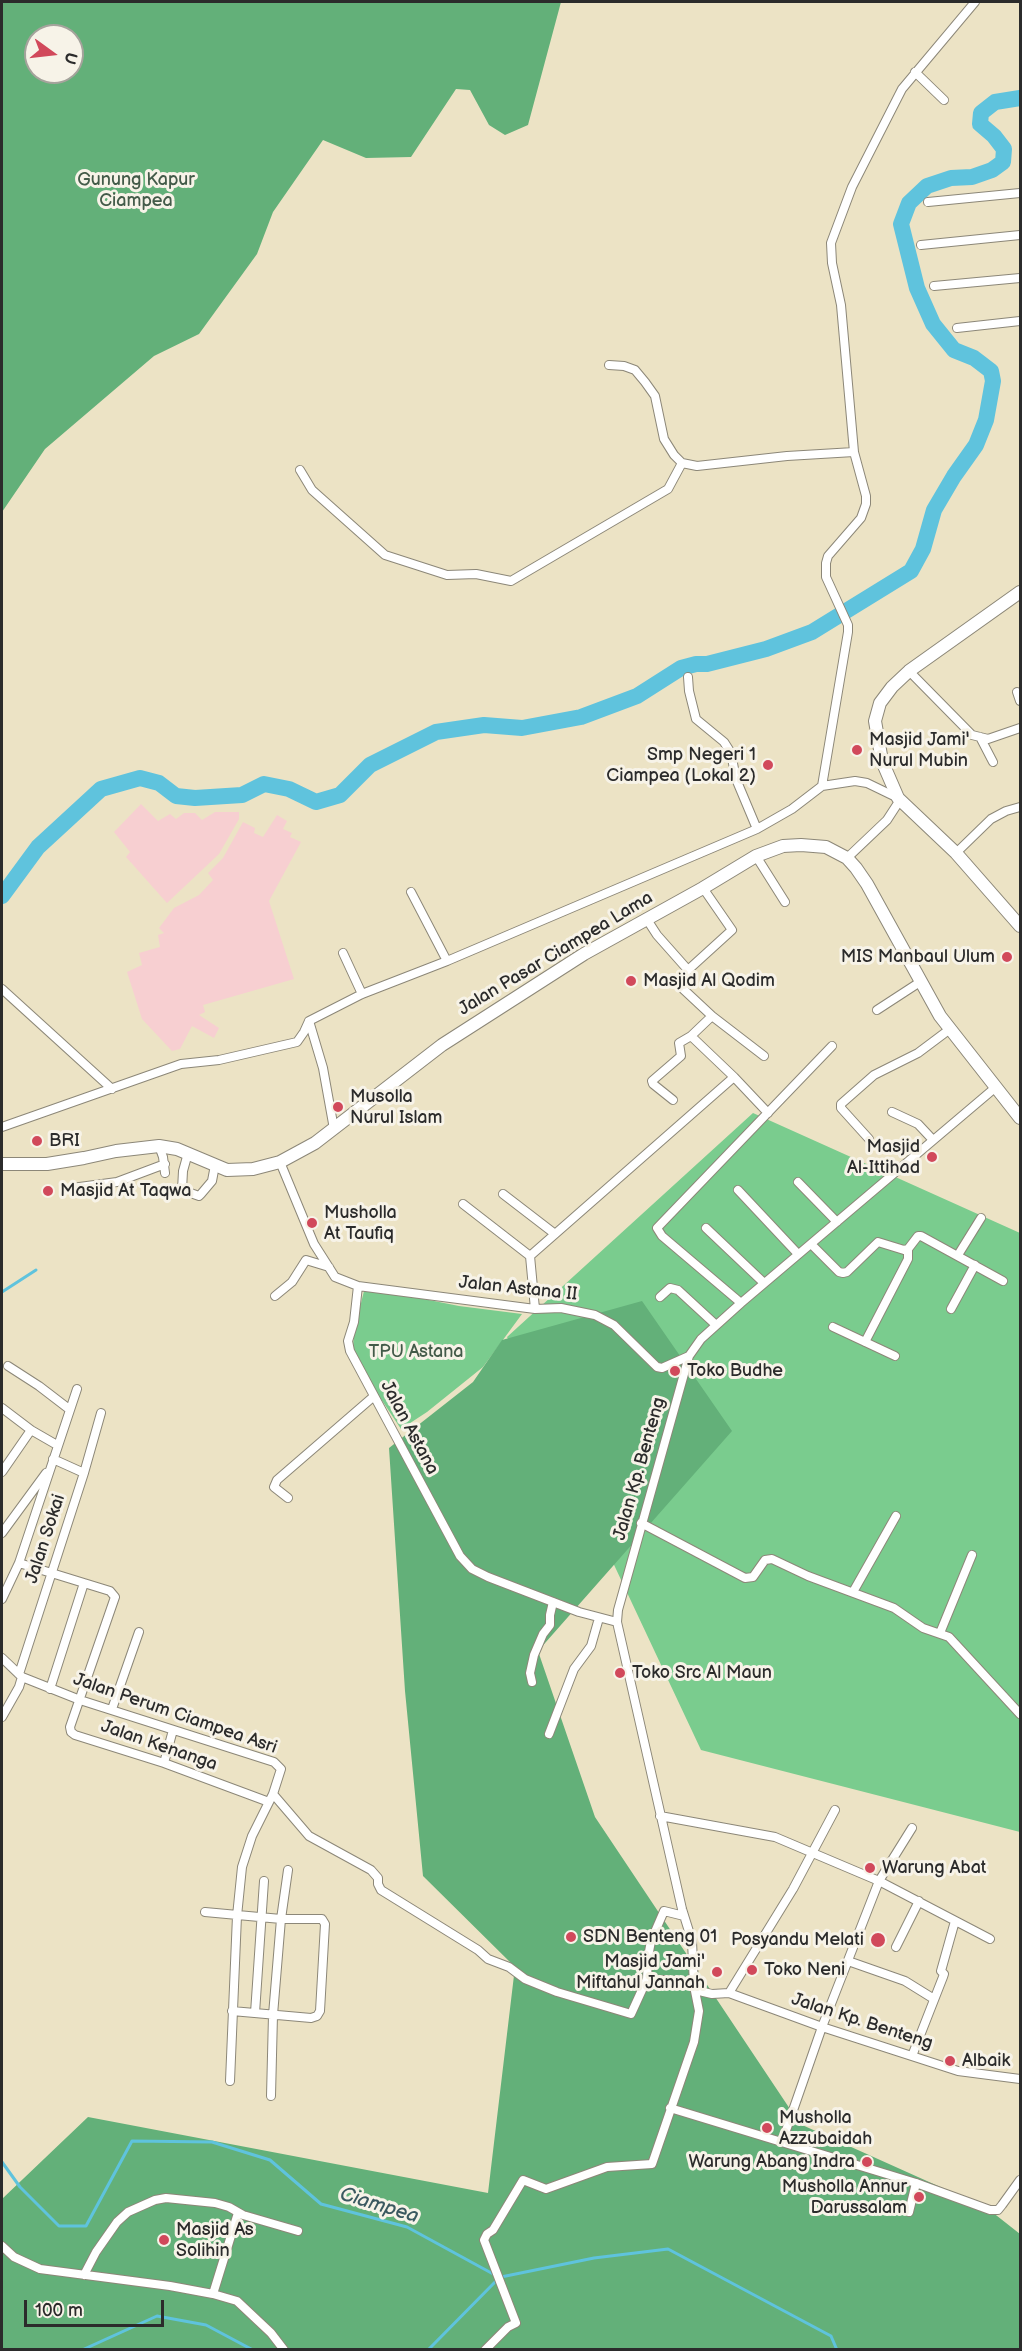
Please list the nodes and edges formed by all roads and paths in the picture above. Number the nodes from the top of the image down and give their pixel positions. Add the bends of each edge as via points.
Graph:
1 (975, 2) edge
2 (915, 72) junction
3 (944, 100) dead end
4 (1020, 193) edge
5 (928, 202) dead end
6 (1020, 235) edge
7 (921, 245) dead end
8 (1020, 278) edge
9 (934, 286) dead end
10 (1020, 321) edge
11 (957, 328) dead end
12 (609, 365) dead end
13 (854, 452) junction
14 (682, 463) junction
15 (300, 470) dead end
16 (1020, 592) edge
17 (909, 671) junction
18 (688, 677) dead end
19 (1020, 728) edge
20 (980, 737) junction
21 (993, 762) dead end
22 (822, 786) junction
23 (899, 799) junction
24 (1020, 807) edge
25 (758, 829) junction
26 (956, 853) junction
27 (756, 856) junction
28 (847, 858) junction
29 (703, 888) junction
30 (411, 892) dead end
31 (785, 902) dead end
32 (646, 918) junction
33 (1020, 926) edge
34 (343, 953) dead end
35 (447, 961) junction
36 (688, 970) junction
37 (921, 982) junction
38 (2, 989) edge
39 (362, 994) junction
40 (877, 1010) dead end
41 (712, 1016) junction
42 (309, 1021) junction
43 (950, 1029) junction
44 (691, 1036) junction
45 (832, 1046) dead end
46 (764, 1056) dead end
47 (734, 1077) junction
48 (996, 1087) junction
49 (112, 1089) junction
50 (673, 1100) dead end
51 (892, 1112) dead end
52 (768, 1113) junction
53 (1020, 1118) edge
54 (2, 1127) edge
55 (334, 1129) junction
56 (869, 1139) dead end
57 (933, 1140) junction
58 (159, 1146) junction
59 (188, 1153) junction
60 (280, 1162) junction
61 (2, 1164) edge
62 (215, 1165) junction
63 (798, 1182) dead end
64 (72, 1188) dead end
65 (738, 1190) dead end
66 (503, 1194) dead end
67 (464, 1204) dead end
68 (981, 1218) dead end
69 (837, 1222) junction
70 (705, 1228) dead end
71 (555, 1234) junction
72 (811, 1244) junction
73 (908, 1249) junction
74 (798, 1254) junction
75 (958, 1255) junction
76 (530, 1256) junction
77 (975, 1265) junction
78 (329, 1267) junction
79 (1003, 1281) dead end
80 (764, 1283) junction
81 (358, 1286) junction
82 (274, 1296) dead end
83 (660, 1297) dead end
84 (741, 1303) junction
85 (535, 1309) junction
86 (951, 1309) dead end
87 (716, 1325) junction
88 (833, 1327) dead end
89 (866, 1342) junction
90 (689, 1356) junction
91 (895, 1356) dead end
92 (8, 1366) dead end
93 (77, 1389) dead end
94 (374, 1397) junction
95 (69, 1409) junction
96 (2, 1411) edge
97 (101, 1413) dead end
98 (31, 1430) junction
99 (57, 1445) junction
100 (51, 1464) junction
101 (2, 1472) edge
102 (84, 1473) junction
103 (288, 1498) dead end
104 (896, 1516) dead end
105 (641, 1523) junction
106 (2, 1533) edge
107 (972, 1554) dead end
108 (19, 1563) junction
109 (52, 1574) junction
110 (84, 1583) junction
111 (853, 1592) junction
112 (2, 1599) edge
113 (553, 1602) junction
114 (599, 1618) junction
115 (617, 1622) junction
116 (139, 1632) dead end
117 (940, 1632) junction
118 (2, 1659) edge
119 (20, 1676) junction
120 (532, 1682) dead end
121 (50, 1689) junction
122 (80, 1700) junction
123 (112, 1709) junction
124 (1020, 1714) edge
125 (2, 1717) edge
126 (174, 1730) junction
127 (549, 1734) dead end
128 (164, 1763) junction
129 (271, 1798) junction
130 (835, 1810) dead end
131 (660, 1816) junction
132 (912, 1828) dead end
133 (812, 1853) junction
134 (288, 1870) dead end
135 (264, 1881) dead end
136 (879, 1881) junction
137 (919, 1901) junction
138 (205, 1912) dead end
139 (237, 1916) junction
140 (684, 1916) junction
141 (260, 1917) junction
142 (281, 1919) junction
143 (955, 1921) junction
144 (990, 1939) dead end
145 (896, 1947) dead end
146 (848, 1961) junction
147 (647, 1978) junction
148 (694, 1986) junction
149 (729, 1993) junction
150 (934, 1999) junction
151 (232, 2011) junction
152 (255, 2013) junction
153 (273, 2015) junction
154 (822, 2027) junction
155 (912, 2056) junction
156 (1020, 2079) edge
157 (230, 2081) dead end
158 (271, 2096) dead end
159 (670, 2108) junction
160 (782, 2142) junction
161 (1020, 2180) edge
162 (916, 2183) junction
163 (909, 2212) dead end
164 (238, 2213) junction
165 (298, 2231) dead end
166 (2, 2246) edge
167 (84, 2275) junction
168 (213, 2294) junction
169 (284, 2349) edge
170 (485, 2349) edge

1 - 2 street
2 - 3 street
2 - 13 street via 902,89 852,187 831,243 841,305
4 - 5 street
6 - 7 street
8 - 9 street
10 - 11 street
12 - 14 street via 635,370 645,382 655,396 664,439
13 - 14 street via 697,466
13 - 22 street via 866,504 861,518 826,563 826,577 848,625 848,640
14 - 15 street via 668,489 511,581 476,574 447,575 385,555 312,490
16 - 17 main road
17 - 20 street via 972,735
17 - 23 main road via 880,702 875,722 882,761
18 - 25 street via 696,719 728,747 736,779
19 - 20 street via 988,740
20 - 21 street
22 - 23 street via 867,783
22 - 25 street
23 - 26 main road
23 - 28 street via 887,820
24 - 26 street via 991,819
25 - 35 street
26 - 33 main road
27 - 28 main road, Jalan Pasar Ciampea Lama via 783,846 814,845
27 - 29 main road, Jalan Pasar Ciampea Lama
27 - 31 street
28 - 37 main road, Jalan Pasar Ciampea Lama via 867,884
29 - 32 main road, Jalan Pasar Ciampea Lama
29 - 36 street via 736,927
30 - 35 street
32 - 36 street
32 - 55 main road, Jalan Pasar Ciampea Lama via 442,1045
34 - 39 street
35 - 39 street
36 - 41 street via 682,988
37 - 40 street
37 - 43 main road, Jalan Pasar Ciampea Lama
38 - 49 street
39 - 42 street
41 - 44 street
41 - 46 street
42 - 49 street via 297,1042 219,1060 181,1064
42 - 55 street via 323,1068
43 - 48 main road, Jalan Pasar Ciampea Lama
43 - 56 street via 918,1053 874,1075 841,1104
44 - 47 street
44 - 50 street via 679,1043 681,1056 652,1081
45 - 52 street
47 - 52 street
47 - 71 street
48 - 53 main road, Jalan Pasar Ciampea Lama
48 - 57 street, Jalan Kp. Benteng
49 - 54 street
51 - 57 street via 918,1124
52 - 84 street via 657,1228
55 - 60 main road, Jalan Pasar Ciampea Lama
57 - 69 street, Jalan Kp. Benteng
58 - 59 main road, Jalan Pasar Ciampea Lama
58 - 61 main road, Jalan Pasar Ciampea Lama via 46,1164
58 - 64 street via 165,1168 117,1182
59 - 62 main road, Jalan Pasar Ciampea Lama
59 - 62 street via 182,1190 199,1196 212,1181
60 - 62 main road, Jalan Pasar Ciampea Lama via 241,1170
60 - 78 street via 314,1244
63 - 69 street
65 - 74 street
66 - 71 street
67 - 76 street
68 - 75 street
69 - 72 street, Jalan Kp. Benteng
70 - 80 street
71 - 76 street
72 - 73 street via 843,1273 878,1242
72 - 74 street, Jalan Kp. Benteng
73 - 75 street via 921,1236
73 - 89 street via 908,1259
74 - 80 street, Jalan Kp. Benteng
75 - 77 street
76 - 85 street
77 - 79 street
77 - 86 street
78 - 81 street via 335,1277
78 - 82 street via 306,1260 292,1281
80 - 84 street, Jalan Kp. Benteng
81 - 85 street, Jalan Astana II
81 - 94 street, Jalan Astana via 348,1341
83 - 87 street via 669,1288 678,1290
84 - 87 street, Jalan Kp. Benteng
85 - 90 street, Jalan Astana II via 561,1308 606,1319 657,1367
87 - 90 street, Jalan Kp. Benteng
88 - 89 street
89 - 91 street
90 - 105 street, Jalan Kp. Benteng
92 - 95 street
93 - 95 street
94 - 103 street via 277,1480 274,1487
94 - 113 street, Jalan Astana via 460,1556 472,1569 488,1577
95 - 99 street
96 - 98 street
97 - 102 street, Jalan Sokai
98 - 99 street
98 - 101 street
99 - 100 street
100 - 102 street
100 - 106 street
100 - 108 street
102 - 109 street, Jalan Sokai
104 - 111 street
105 - 111 street via 745,1578 753,1577 768,1558
105 - 115 street, Jalan Kp. Benteng
107 - 117 street
108 - 109 street
108 - 112 street
109 - 110 street
109 - 119 street, Jalan Sokai
110 - 121 street
110 - 122 street, Jalan Kenanga via 110,1591 115,1597
111 - 117 street via 894,1608 923,1628
113 - 114 street, Jalan Astana
113 - 120 street via 550,1625 534,1655
114 - 115 street, Jalan Astana
114 - 127 street via 591,1646 574,1669
115 - 131 street, Jalan Kp. Benteng
116 - 123 street
117 - 124 street
118 - 119 street, Jalan Perum Ciampea Asri
119 - 121 street, Jalan Perum Ciampea Asri
119 - 125 street, Jalan Sokai via 19,1687
121 - 122 street, Jalan Perum Ciampea Asri
122 - 123 street, Jalan Perum Ciampea Asri
122 - 128 street, Jalan Kenanga via 70,1727 75,1736
123 - 126 street, Jalan Perum Ciampea Asri
126 - 128 street
126 - 129 street, Jalan Perum Ciampea Asri via 278,1765
128 - 129 street, Jalan Kenanga
129 - 139 street, Jalan Perum Ciampea Asri via 246,1851
129 - 147 street via 309,1836 371,1870 381,1890 488,1959 525,1978 631,2014
130 - 133 street
131 - 133 street via 775,1837
131 - 140 street, Jalan Kp. Benteng
132 - 136 street
133 - 136 street
133 - 149 street
134 - 142 street
135 - 141 street
136 - 137 street
136 - 146 street
137 - 143 street
137 - 145 street
138 - 139 street
139 - 141 street
139 - 151 street, Jalan Perum Ciampea Asri
140 - 147 street via 664,1911 651,1941
140 - 148 street, Jalan Kp. Benteng via 692,1941
141 - 142 street
141 - 152 street
142 - 153 street
142 - 153 street via 324,1921 320,2011 310,2018
143 - 144 street
143 - 150 street via 941,1971 944,1974
146 - 150 street via 905,1981
146 - 154 street
147 - 148 street
148 - 149 street, Jalan Kp. Benteng via 712,1994
148 - 159 street, Jalan Kp. Benteng via 699,2012 694,2042
149 - 154 street, Jalan Kp. Benteng
150 - 155 street
151 - 152 street
151 - 157 street, Jalan Perum Ciampea Asri
152 - 153 street
153 - 158 street
154 - 155 street, Jalan Kp. Benteng
154 - 160 street
155 - 156 street, Jalan Kp. Benteng via 958,2071
159 - 160 street
159 - 170 street, Jalan Kp. Benteng via 652,2164 607,2167 546,2189 523,2181 483,2240 516,2323
160 - 162 street
161 - 162 street via 998,2210
162 - 163 street
164 - 165 street
164 - 167 street via 215,2203 166,2198 142,2204 117,2222
164 - 168 street
166 - 167 street via 14,2257 40,2269
167 - 168 street
168 - 169 street via 237,2301

